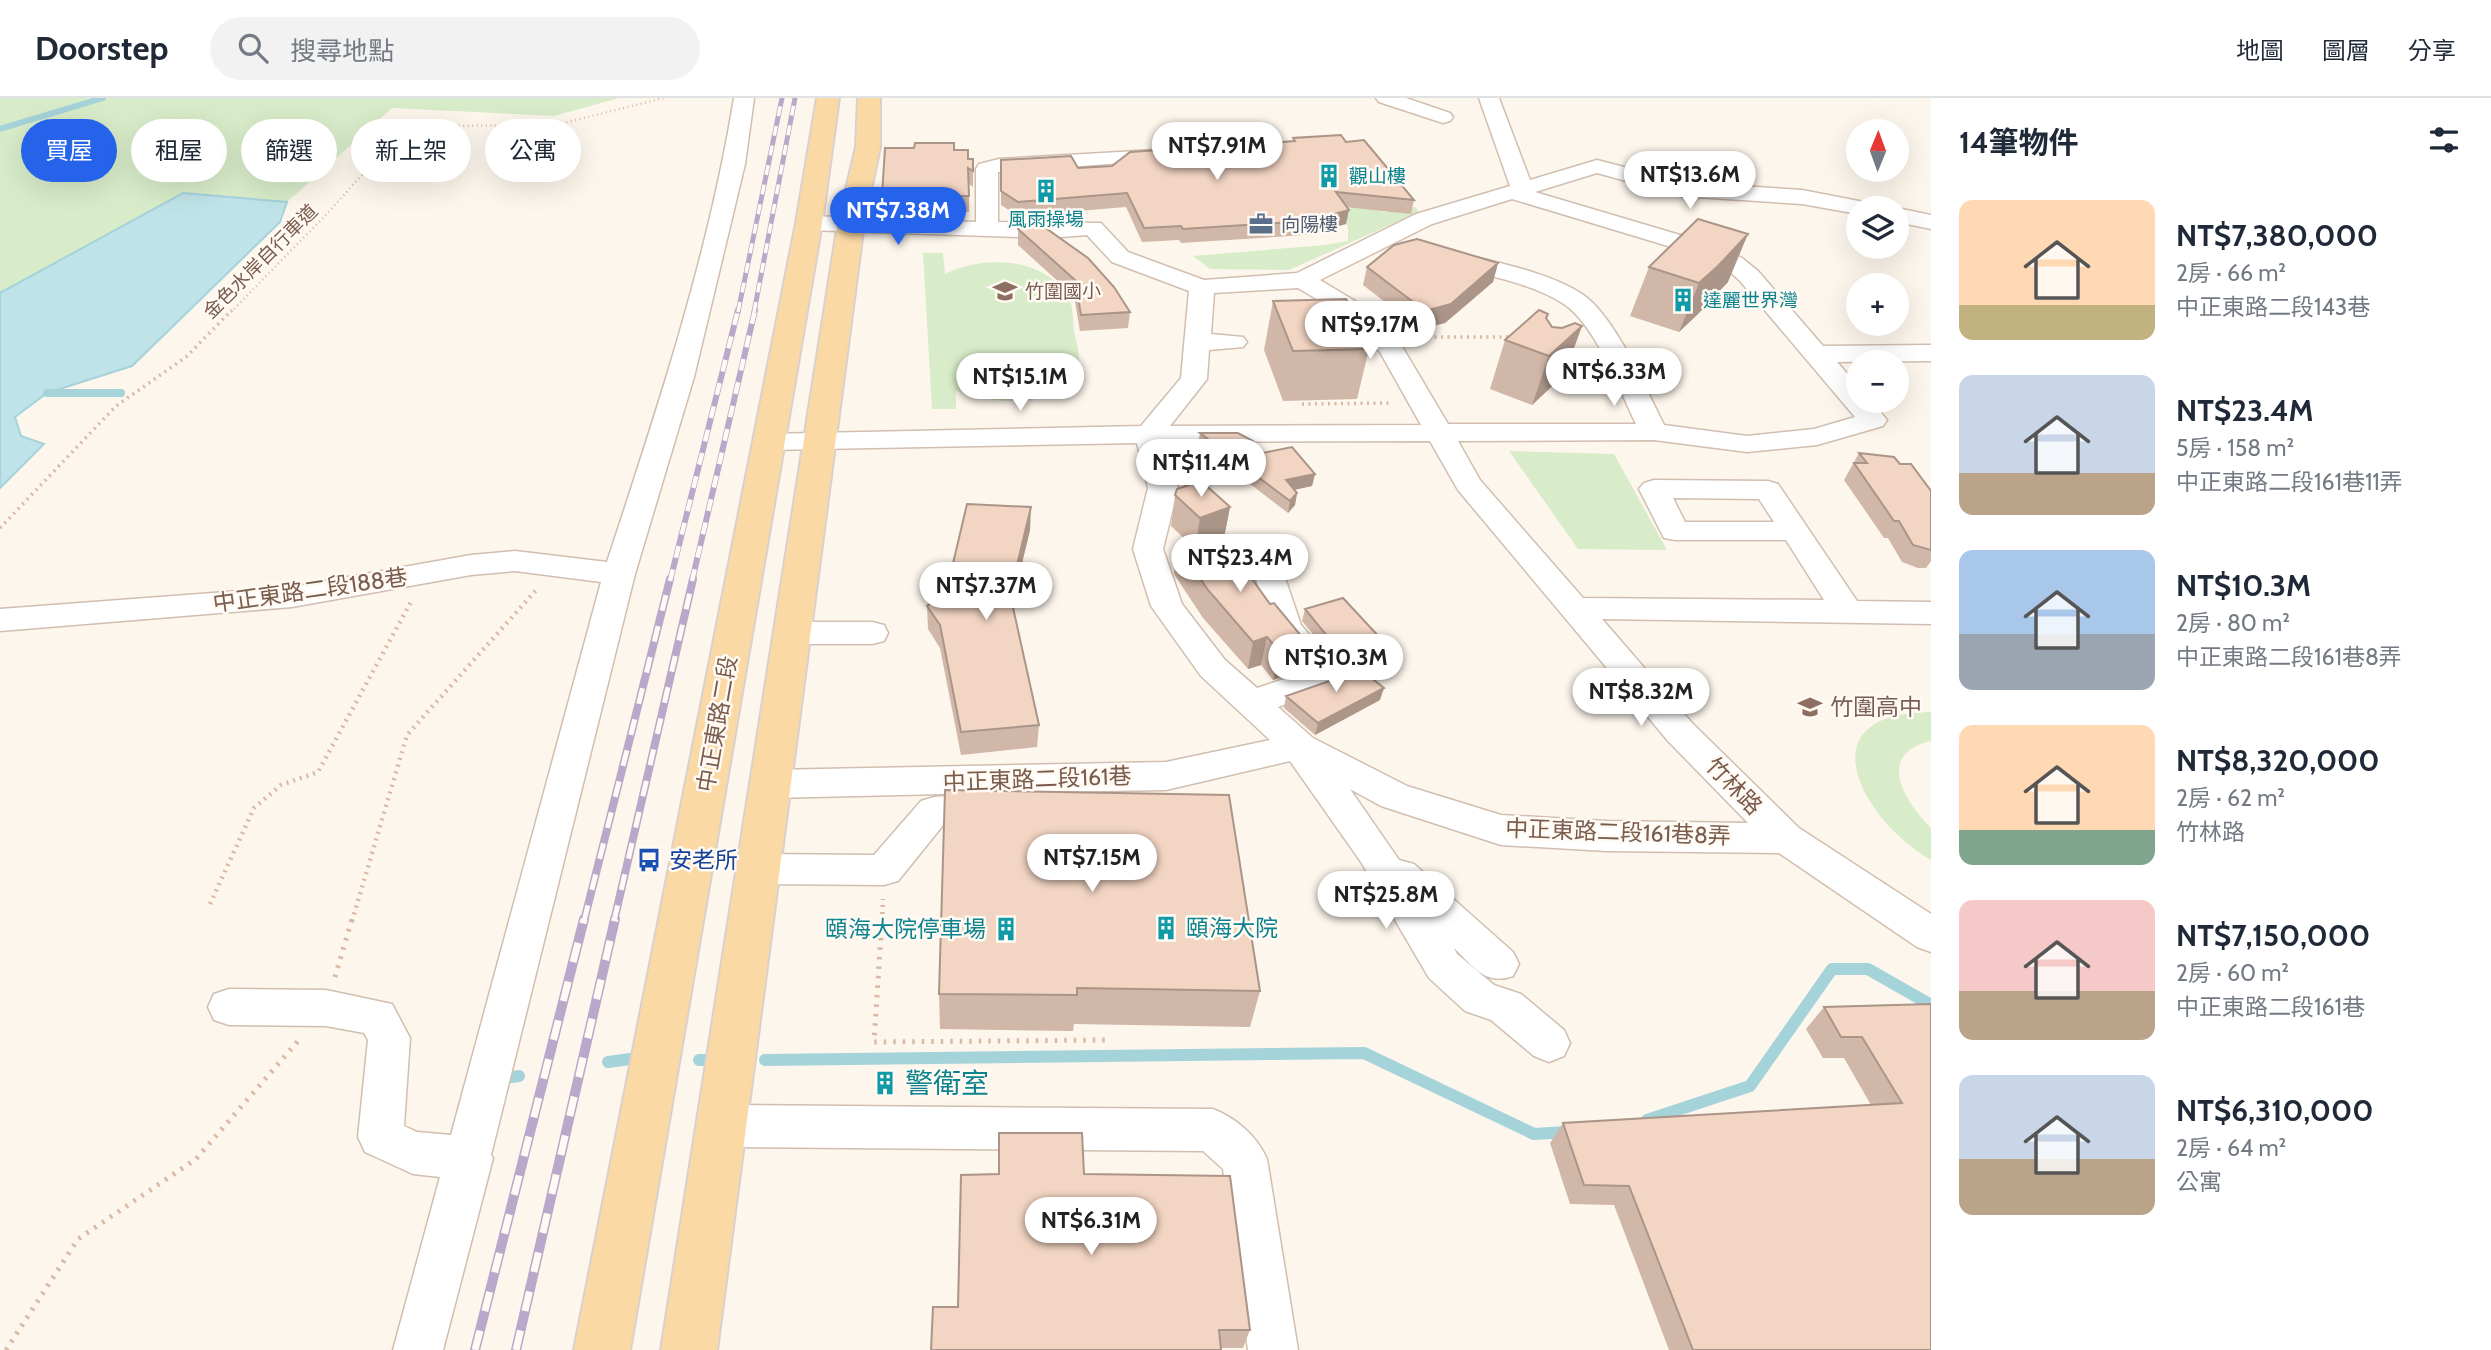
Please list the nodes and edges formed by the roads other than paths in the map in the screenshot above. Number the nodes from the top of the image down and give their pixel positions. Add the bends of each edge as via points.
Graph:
1 (744, 98) edge
2 (828, 98) edge
3 (869, 98) edge
4 (1387, 98) edge
5 (1489, 98) edge
6 (1443, 117) dead end
7 (1198, 153) edge
8 (1516, 190) junction
9 (1846, 205) edge
10 (1909, 217) edge
11 (1931, 222) edge
12 (809, 223) junction
13 (851, 223) junction
14 (994, 230) junction
15 (1386, 238) junction
16 (1302, 280) junction
17 (1202, 287) junction
18 (1198, 341) junction
19 (1234, 342) dead end
20 (1931, 353) edge
21 (1817, 354) junction
22 (1654, 432) junction
23 (1149, 434) junction
24 (1441, 435) junction
25 (767, 442) junction
26 (822, 442) junction
27 (1795, 531) dead end
28 (619, 574) junction
29 (1272, 579) dead end
30 (1576, 609) junction
31 (1848, 612) junction
32 (1931, 613) edge
33 (0, 620) edge
34 (794, 633) junction
35 (872, 633) dead end
36 (1252, 703) junction
37 (1299, 746) junction
38 (771, 784) junction
39 (1059, 791) junction
40 (1196, 803) edge
41 (1786, 838) junction
42 (1374, 851) junction
43 (759, 869) junction
44 (1931, 935) edge
45 (1499, 964) dead end
46 (229, 1007) dead end
47 (1549, 1043) dead end
48 (722, 1126) junction
49 (470, 1158) junction
50 (418, 1350) edge
51 (602, 1350) edge
52 (690, 1350) edge
53 (1273, 1350) edge

1 - 28 street via 734,164 681,377
2 - 12 main road, 中正東路二段
3 - 13 main road via 868,147
4 - 6 street
5 - 8 street
7 - 14 street via 987,169
8 - 9 street via 1597,166 1681,189 1802,197
8 - 15 street via 1424,219
8 - 21 street via 1734,263
10 - 11 street
12 - 13 street
12 - 25 main road, 中正東路二段
13 - 14 street
13 - 26 main road
14 - 17 street via 1093,228 1120,257
15 - 16 street
15 - 22 street via 1574,300 1591,316
16 - 17 street
16 - 24 street, 竹林路 via 1346,306 1391,348
17 - 18 street
18 - 19 street
18 - 23 street via 1194,379
20 - 21 street
21 - 22 street via 1873,420 1817,437 1747,444
22 - 24 street
23 - 24 street
23 - 26 street
23 - 36 street via 1163,488 1148,549 1167,606 1213,668
24 - 30 street, 竹林路 via 1468,484
25 - 26 street
25 - 51 main road, 中正東路二段
26 - 34 main road
27 - 31 street
28 - 33 street, 中正東路二段188巷 via 515,561 292,597
28 - 49 street
29 - 36 street via 1286,628 1328,677
30 - 31 street
30 - 41 street, 竹林路 via 1680,732
31 - 32 street
34 - 35 street
34 - 38 main road
36 - 37 street
37 - 39 street, 中正東路二段161巷 via 1166,776
37 - 41 street, 中正東路二段161巷8弄 via 1394,796 1501,830
37 - 42 street
38 - 39 street, 中正東路二段161巷
38 - 43 main road
39 - 40 street
39 - 43 street via 934,811 884,870
41 - 44 street, 竹林路
42 - 45 street
42 - 47 street via 1443,966 1480,998 1506,1007
43 - 48 main road
46 - 49 street via 326,1008 377,1017 389,1038 381,1137 413,1153
48 - 52 main road
48 - 53 street via 1213,1130 1244,1159
49 - 50 street

